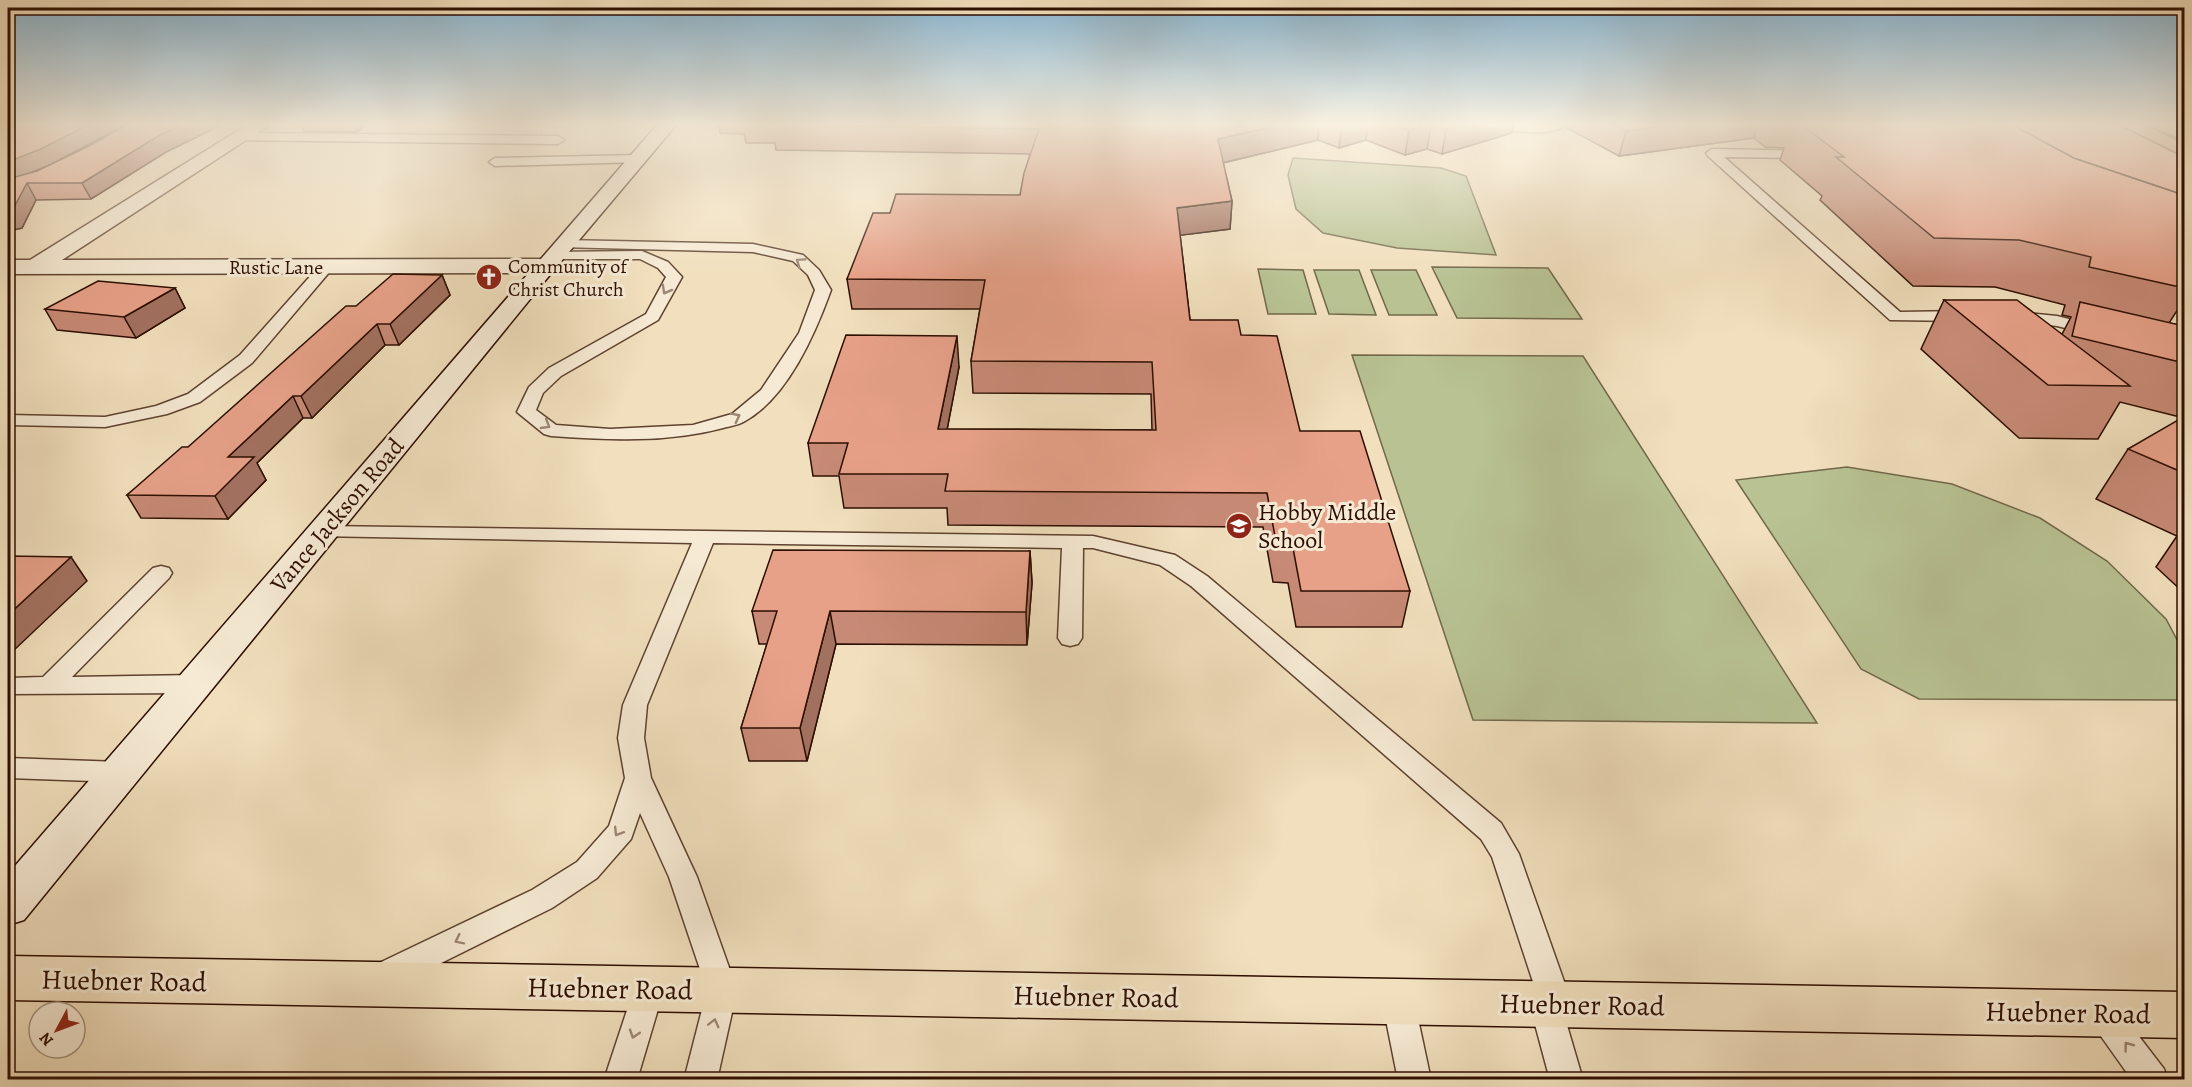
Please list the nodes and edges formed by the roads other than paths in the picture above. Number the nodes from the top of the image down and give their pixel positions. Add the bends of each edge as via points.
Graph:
1 (179, 176) edge
2 (623, 176) edge
3 (1738, 176) edge
4 (679, 246) junction
5 (554, 255) junction
6 (663, 264) junction
7 (327, 266) junction
8 (8, 267) edge
9 (34, 267) junction
10 (8, 284) edge
11 (2002, 315) edge
12 (1979, 316) edge
13 (2103, 332) edge
14 (8, 420) edge
15 (323, 532) junction
16 (705, 537) junction
17 (1073, 542) junction
18 (161, 573) dead end
19 (1070, 638) dead end
20 (195, 684) junction
21 (50, 685) junction
22 (8, 686) edge
23 (8, 768) edge
24 (120, 772) junction
25 (638, 778) junction
26 (8, 906) edge
27 (8, 978) edge
28 (368, 984) junction
29 (649, 989) junction
30 (722, 990) junction
31 (1398, 1000) junction
32 (1551, 1003) junction
33 (2103, 1013) junction
34 (2184, 1015) edge
35 (620, 1080) edge
36 (700, 1080) edge
37 (1415, 1080) edge
38 (1567, 1080) edge
39 (2152, 1080) edge

1 - 9 main road
2 - 5 main road, Vance Jackson Road
3 - 12 lane via 1896,316
4 - 5 lane
4 - 6 lane
6 -> 4 lane via 674,277 652,317 555,372 535,391 526,412 551,430 610,435 694,430 738,418 768,394 807,333 823,290 814,273 798,258 753,248
5 - 6 lane via 642,255
5 - 7 main road, Rustic Lane
5 - 15 main road, Vance Jackson Road
7 - 9 main road, Rustic Lane
7 - 14 lane via 246,359 194,398 105,422
8 - 9 main road, Rustic Lane
9 - 10 main road
11 - 13 lane via 2057,321
15 - 16 lane
15 - 20 main road, Vance Jackson Road
16 - 17 lane
16 - 25 lane via 635,705 631,738
17 - 19 lane
17 - 32 lane via 1093,542 1167,560 1199,581 1491,831 1505,854
18 - 21 lane
20 - 21 lane
20 - 24 main road, Vance Jackson Road
21 - 22 lane
23 - 24 lane
24 - 26 main road, Vance Jackson Road
25 -> 28 lane via 621,831 587,870 542,899
25 - 30 lane via 683,877
27 - 28 main road, Huebner Road
28 - 29 main road, Huebner Road
29 - 30 main road, Huebner Road
29 -> 35 lane
30 - 31 main road, Huebner Road
36 -> 30 lane
31 - 32 main road, Huebner Road
31 - 37 lane
32 - 33 main road, Huebner Road
32 - 38 lane
33 - 34 main road, Huebner Road
39 -> 33 lane

